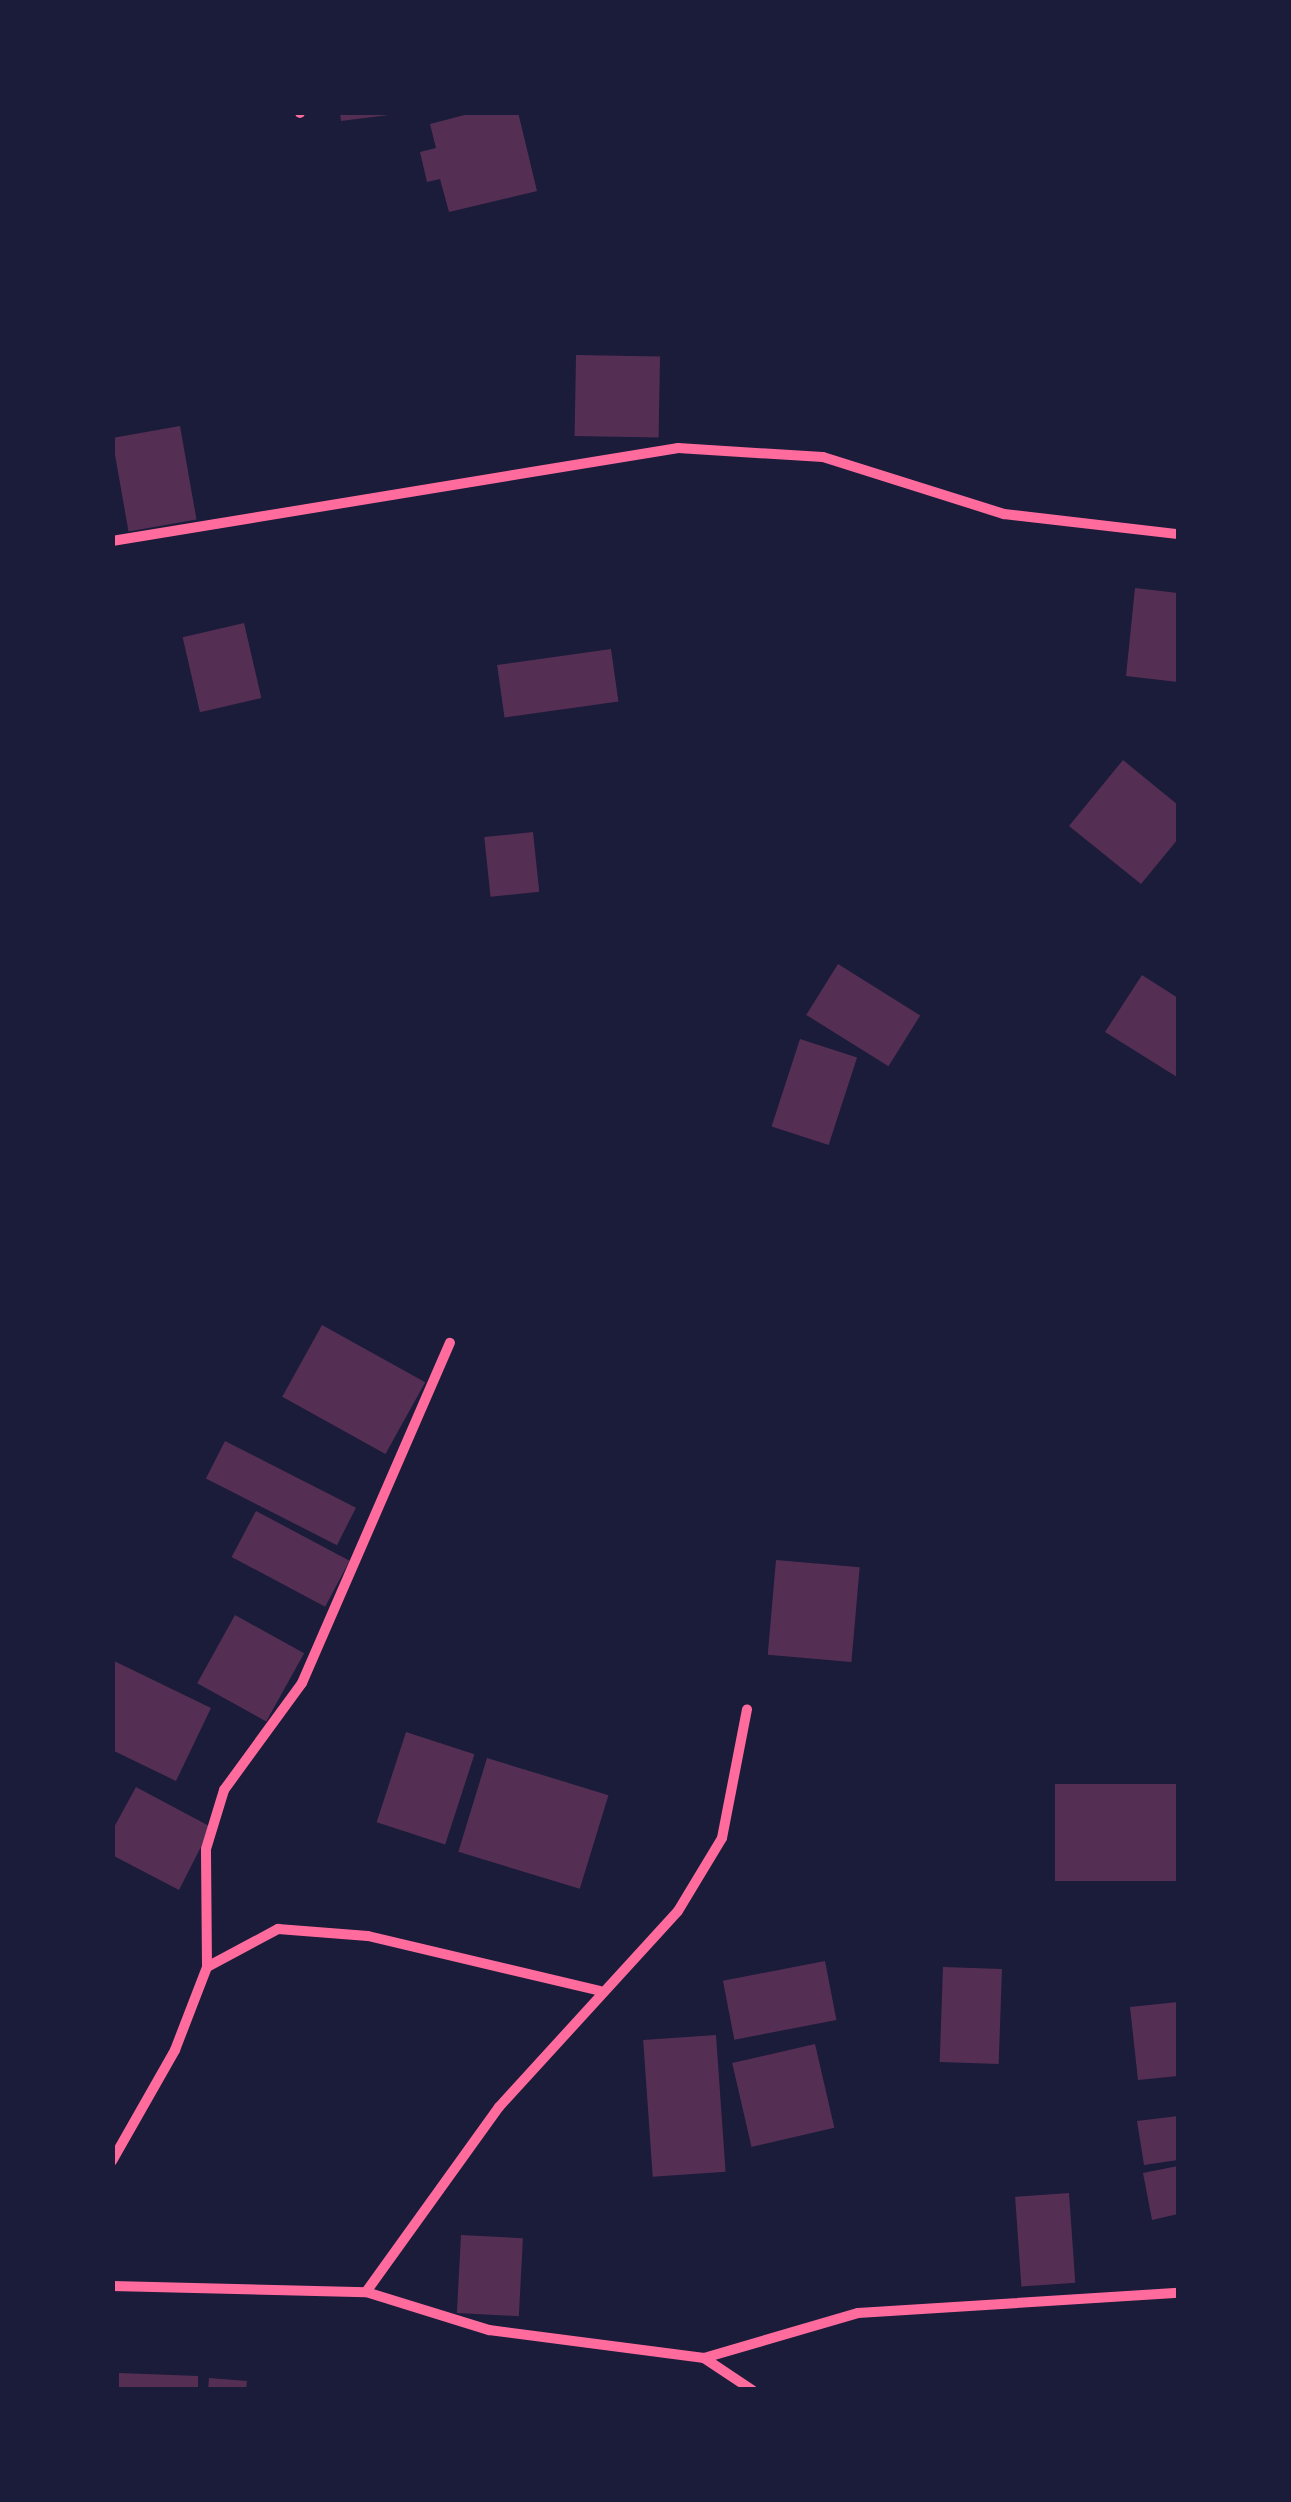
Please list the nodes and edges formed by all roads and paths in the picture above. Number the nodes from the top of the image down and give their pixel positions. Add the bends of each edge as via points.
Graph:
1 (1178, 534) edge
2 (112, 541) edge
3 (450, 1343) dead end
4 (747, 1709) dead end
5 (208, 1967) junction
6 (600, 1991) junction
7 (112, 2161) edge
8 (112, 2286) edge
9 (366, 2292) junction
10 (1178, 2294) edge
11 (704, 2358) junction
12 (752, 2390) edge

1 - 2 street via 1004,514 823,457 678,448
3 - 5 street via 302,1683 224,1790 206,1849
4 - 6 street via 722,1838 678,1912
5 - 6 street via 278,1929 368,1936
5 - 7 street via 175,2050
6 - 9 street via 499,2107
8 - 9 street
9 - 11 street via 489,2330
10 - 11 street via 858,2313
11 - 12 street

